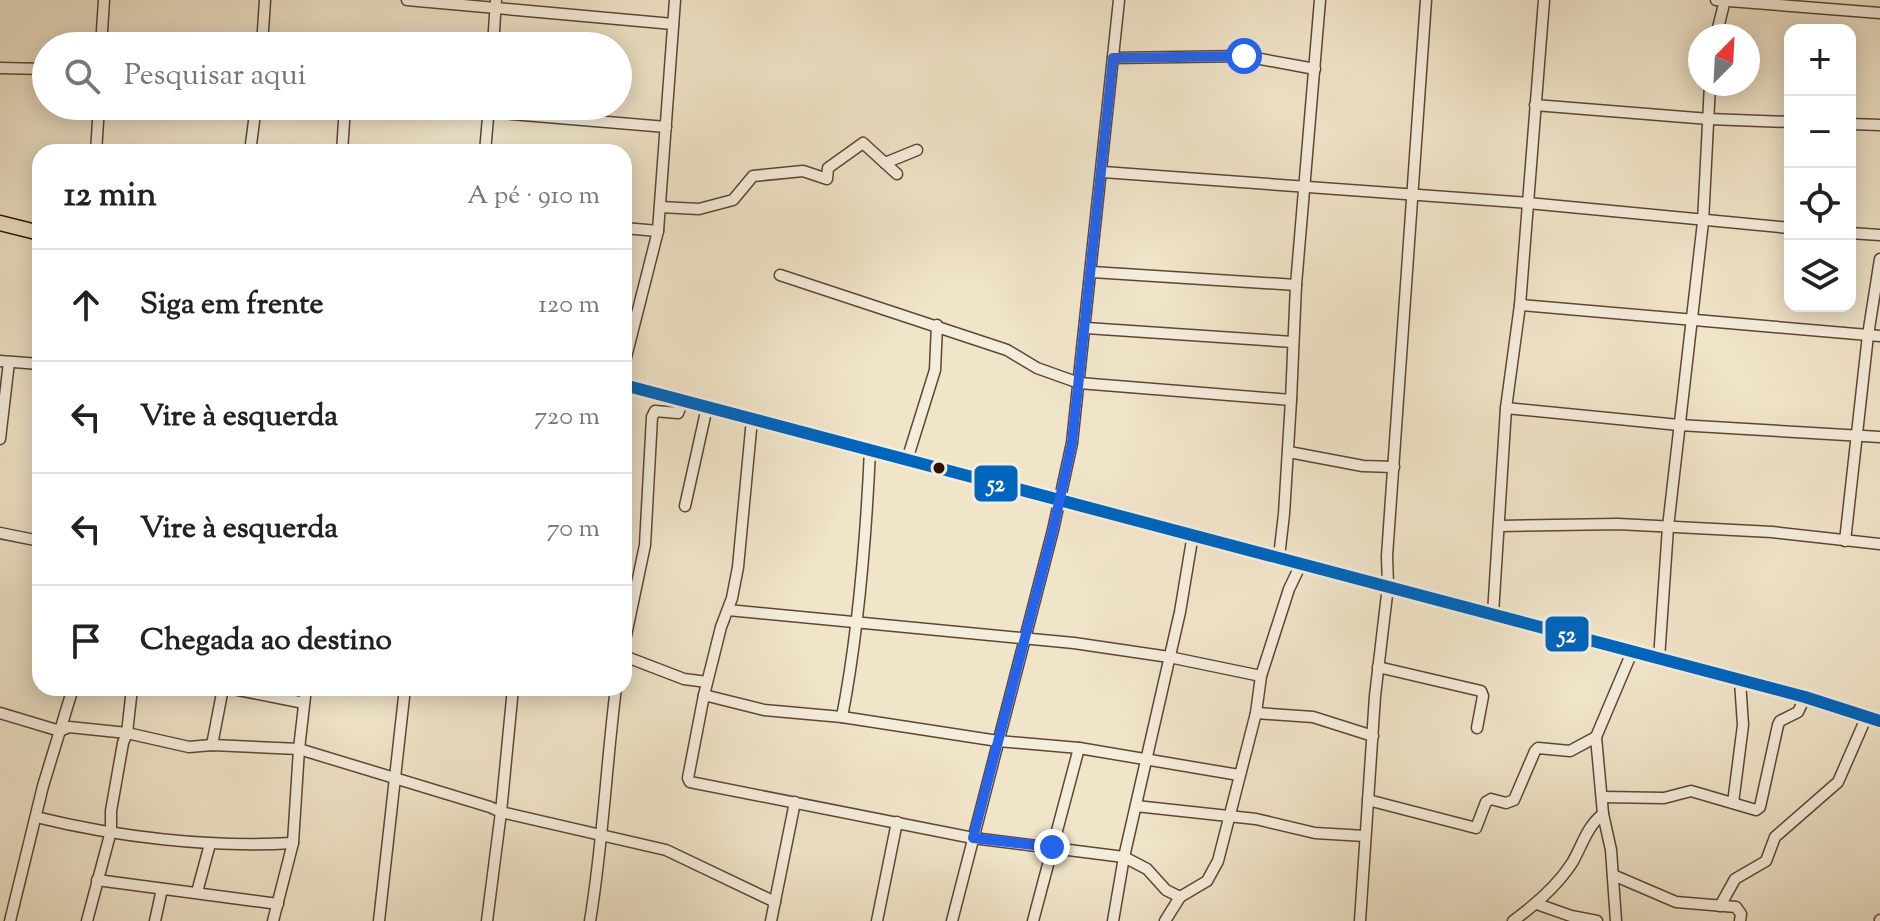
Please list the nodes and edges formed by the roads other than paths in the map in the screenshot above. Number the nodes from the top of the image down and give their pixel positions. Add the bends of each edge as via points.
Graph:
1 (104, 0) edge
2 (265, 0) edge
3 (407, 0) edge
4 (675, 0) edge
5 (1119, 0) edge
6 (1320, 0) edge
7 (1426, 0) edge
8 (1544, 0) edge
9 (1716, 0) edge
10 (1725, 0) edge
11 (496, 3) edge
12 (1880, 13) edge
13 (673, 24) junction
14 (1719, 24) edge
15 (102, 32) edge
16 (263, 32) edge
17 (494, 32) edge
18 (1113, 58) junction
19 (0, 68) edge
20 (32, 69) edge
21 (1315, 69) junction
22 (1710, 96) edge
23 (1535, 105) junction
24 (1709, 119) junction
25 (98, 120) edge
26 (254, 120) edge
27 (344, 120) edge
28 (488, 120) edge
29 (597, 120) edge
30 (1784, 122) edge
31 (1856, 124) edge
32 (1880, 125) edge
33 (666, 127) junction
34 (97, 144) edge
35 (251, 144) edge
36 (343, 144) edge
37 (486, 144) edge
38 (917, 150) dead end
39 (885, 163) junction
40 (1103, 172) junction
41 (897, 174) dead end
42 (1305, 186) junction
43 (1413, 195) junction
44 (1528, 203) junction
45 (660, 207) junction
46 (1703, 222) junction
47 (0, 223) edge
48 (1784, 228) edge
49 (632, 229) edge
50 (32, 231) edge
51 (658, 231) junction
52 (1856, 233) edge
53 (1880, 235) edge
54 (1880, 259) edge
55 (1092, 272) junction
56 (780, 275) dead end
57 (1296, 285) junction
58 (1520, 305) junction
59 (1693, 319) junction
60 (937, 325) junction
61 (1086, 328) junction
62 (632, 333) edge
63 (1868, 335) junction
64 (1880, 336) edge
65 (1293, 342) junction
66 (4, 362) edge
67 (32, 364) edge
68 (1079, 383) junction
69 (632, 387) edge
70 (1291, 400) junction
71 (683, 401) junction
72 (707, 407) junction
73 (1506, 408) junction
74 (752, 419) junction
75 (1679, 425) junction
76 (1858, 435) junction
77 (1880, 437) edge
78 (0, 439) edge
79 (870, 450) junction
80 (1289, 452) junction
81 (907, 460) junction
82 (1394, 467) junction
83 (1060, 500) junction
84 (685, 506) dead end
85 (1500, 526) junction
86 (1668, 527) junction
87 (0, 533) edge
88 (1193, 534) junction
89 (32, 539) edge
90 (1845, 541) junction
91 (1880, 544) edge
92 (1279, 557) junction
93 (1301, 564) junction
94 (1388, 586) junction
95 (632, 607) edge
96 (728, 610) junction
97 (1493, 614) junction
98 (855, 620) junction
99 (1025, 637) junction
100 (1632, 652) junction
101 (1169, 657) junction
102 (632, 659) edge
103 (1659, 659) junction
104 (1378, 667) junction
105 (1261, 676) junction
106 (1740, 681) junction
107 (707, 682) junction
108 (704, 695) junction
109 (71, 696) edge
110 (131, 696) edge
111 (224, 696) edge
112 (268, 696) edge
113 (305, 696) edge
114 (404, 696) edge
115 (512, 696) edge
116 (615, 696) edge
117 (1805, 697) junction
118 (304, 703) junction
119 (0, 713) edge
120 (1256, 713) junction
121 (842, 717) junction
122 (1873, 719) edge
123 (1477, 728) dead end
124 (60, 731) junction
125 (127, 733) junction
126 (1373, 736) junction
127 (1596, 737) junction
128 (998, 741) junction
129 (212, 745) junction
130 (1079, 748) junction
131 (299, 749) junction
132 (1146, 758) junction
133 (1239, 775) junction
134 (393, 777) junction
135 (1602, 797) junction
136 (1368, 800) junction
137 (795, 802) junction
138 (1733, 803) junction
139 (1136, 806) junction
140 (501, 812) junction
141 (1603, 814) junction
142 (36, 817) junction
143 (1230, 817) junction
144 (897, 822) junction
145 (111, 831) junction
146 (600, 835) junction
147 (1365, 836) junction
148 (973, 838) junction
149 (293, 843) junction
150 (210, 844) junction
151 (1052, 847) junction
152 (1124, 857) junction
153 (1613, 875) junction
154 (97, 880) junction
155 (162, 889) junction
156 (197, 892) junction
157 (1180, 897) junction
158 (775, 902) junction
159 (278, 904) junction
160 (1537, 904) junction
161 (1720, 906) junction
162 (10, 921) edge
163 (87, 921) edge
164 (155, 921) edge
165 (273, 921) edge
166 (379, 921) edge
167 (487, 921) edge
168 (590, 921) edge
169 (771, 921) edge
170 (877, 921) edge
171 (952, 921) edge
172 (1033, 921) edge
173 (1113, 921) edge
174 (1165, 921) edge
175 (1360, 921) edge
176 (1513, 921) edge
177 (1597, 921) edge
178 (1616, 921) edge
179 (1740, 921) edge

1 - 15 street
2 - 16 street
3 - 11 street
4 - 13 street
5 - 18 street
6 - 21 street
7 - 43 street
8 - 23 street
9 - 10 street
10 - 12 street
10 - 14 street
11 - 13 street
11 - 17 street
13 - 33 street
18 - 21 street via 1244,56
18 - 40 street
19 - 20 street
21 - 42 street
22 - 24 street
23 - 24 street
23 - 44 street
24 - 30 street
24 - 46 street
25 - 34 street
26 - 35 street
27 - 36 street
28 - 37 street
29 - 33 street
31 - 32 street
33 - 45 street
38 - 39 street
39 - 41 street
39 - 45 street via 863,143 828,168 827,179 803,171 753,176 733,200 699,209
40 - 42 street
40 - 55 street
42 - 43 street
42 - 57 street
43 - 44 street
43 - 82 street
44 - 46 street
44 - 58 street
45 - 51 street
46 - 48 street
46 - 59 street
47 - 50 highway
49 - 51 street
51 - 62 street
52 - 53 street
54 - 63 street
55 - 57 street
55 - 61 street
56 - 60 street
57 - 65 street
58 - 59 street
58 - 73 street
59 - 63 street
59 - 75 street
60 - 68 street
60 - 81 street via 935,370
61 - 65 street
61 - 68 street
63 - 64 street
63 - 76 street
65 - 70 street
66 - 67 street
66 - 78 street
68 - 70 street
68 - 83 street
69 - 71 highway
70 - 80 street
71 - 72 highway
71 - 95 street via 678,413 655,411 652,417 645,545
72 - 74 highway
72 - 84 street
73 - 75 street
73 - 85 street
74 - 79 highway
74 - 96 street via 738,567
75 - 76 street
75 - 86 street
76 - 77 street
76 - 90 street
79 - 81 highway
79 - 98 street via 865,554
80 - 82 street
80 - 92 street
81 - 83 highway
82 - 94 street
83 - 88 highway
83 - 99 street
85 - 86 street
85 - 97 street
86 - 90 street
86 - 103 street
87 - 89 street
88 - 92 highway
88 - 101 street
90 - 91 street
92 - 93 highway
93 - 94 highway
93 - 105 street
94 - 97 highway
94 - 104 street
96 - 98 street
96 - 107 street
97 - 100 highway
98 - 99 street
98 - 121 street
99 - 101 street
99 - 128 street
100 - 103 highway
100 - 127 street
101 - 105 street
101 - 132 street
102 - 107 street
103 - 106 highway
104 - 123 street via 1481,691
104 - 126 street
105 - 120 street
106 - 117 highway
106 - 138 street via 1743,725
107 - 108 street
108 - 121 street via 764,710
108 - 137 street via 690,782
109 - 124 street
110 - 125 street
111 - 129 street
112 - 118 street
113 - 118 street
114 - 134 street
115 - 140 street
116 - 146 street
117 - 122 highway
117 - 138 street via 1798,712 1778,725 1760,807 1752,811
118 - 131 street
119 - 124 street
120 - 126 street via 1313,717
120 - 133 street
121 - 128 street
122 - 161 street via 1838,782 1775,837 1766,861 1735,879
124 - 125 street via 69,727
124 - 142 street
125 - 129 street via 189,747
125 - 145 street
126 - 136 street
127 - 135 street
127 - 136 street via 1570,751 1538,748 1514,800 1486,802 1476,828
128 - 130 street
128 - 148 street
129 - 131 street
130 - 132 street
130 - 151 street
131 - 134 street
131 - 149 street
132 - 133 street
132 - 139 street
133 - 143 street
134 - 140 street
134 - 166 street
135 - 138 street via 1664,798 1691,791
135 - 141 street
136 - 147 street
137 - 144 street
137 - 158 street
139 - 143 street
139 - 152 street
140 - 146 street
140 - 167 street
141 - 153 street
141 - 160 street
142 - 145 street
142 - 162 street
143 - 147 street
143 - 157 street via 1214,871
144 - 148 street
144 - 170 street
145 - 150 street
145 - 154 street
146 - 158 street via 666,850
146 - 168 street
147 - 175 street
148 - 151 street
148 - 171 street
149 - 150 street
149 - 159 street
150 - 156 street
151 - 152 street
151 - 172 street
152 - 157 street
152 - 173 street
153 - 161 street via 1676,902
153 - 178 street
154 - 155 street
154 - 163 street
155 - 156 street
155 - 164 street
156 - 159 street
157 - 174 street
158 - 169 street
159 - 165 street
160 - 176 street
160 - 177 street
161 - 179 street via 1736,907

